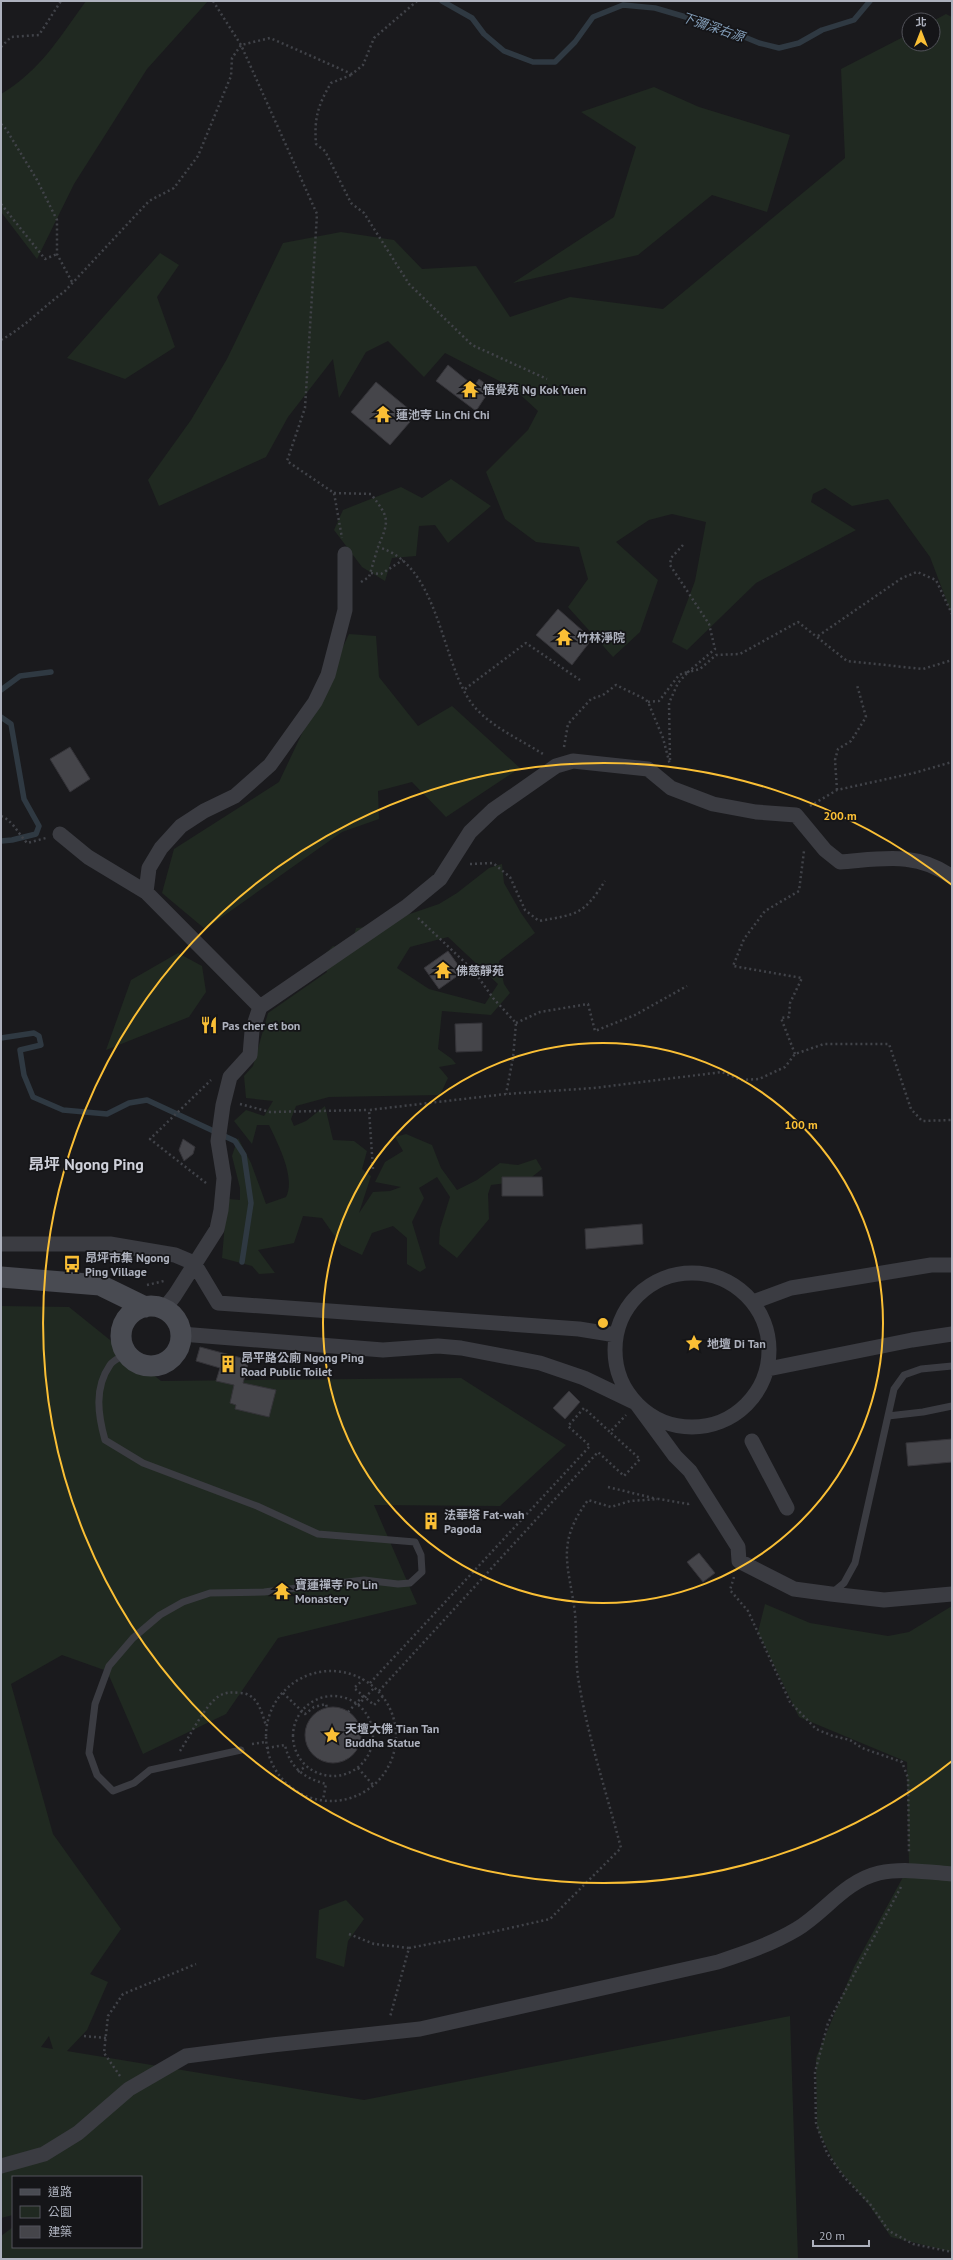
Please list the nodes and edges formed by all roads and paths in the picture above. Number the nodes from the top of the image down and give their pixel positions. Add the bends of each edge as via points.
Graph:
1 (61, 1) edge
2 (213, 1) edge
3 (417, 1) edge
4 (241, 45) junction
5 (1, 47) edge
6 (352, 74) junction
7 (1, 124) edge
8 (1, 204) edge
9 (57, 254) junction
10 (72, 282) junction
11 (1, 340) edge
12 (547, 379) dead end
13 (334, 493) junction
14 (682, 545) dead end
15 (378, 547) junction
16 (344, 554) joint
17 (403, 560) junction
18 (371, 573) junction
19 (345, 591) junction
20 (952, 614) edge
21 (818, 636) junction
22 (952, 660) edge
23 (688, 672) junction
24 (580, 680) dead end
25 (857, 685) dead end
26 (465, 689) junction
27 (648, 702) junction
28 (952, 762) edge
29 (561, 765) junction
30 (670, 765) junction
31 (671, 788) junction
32 (837, 790) junction
33 (796, 815) junction
34 (1, 816) edge
35 (60, 834) joint
36 (810, 834) junction
37 (448, 866) junction
38 (952, 877) edge
39 (606, 881) dead end
40 (146, 892) junction
41 (406, 907) junction
42 (687, 986) dead end
43 (260, 1007) junction
44 (516, 1023) junction
45 (795, 1054) junction
46 (506, 1094) junction
47 (236, 1103) dead end
48 (185, 1105) dead end
49 (369, 1110) junction
50 (952, 1120) edge
51 (373, 1169) dead end
52 (222, 1196) junction
53 (1, 1244) edge
54 (194, 1263) junction
55 (952, 1265) edge
56 (1, 1277) edge
57 (100, 1285) junction
58 (753, 1302) junction
59 (154, 1308) junction
60 (123, 1324) junction
61 (182, 1334) junction
62 (952, 1334) edge
63 (616, 1335) junction
64 (126, 1354) junction
65 (952, 1366) edge
66 (768, 1369) junction
67 (636, 1404) junction
68 (952, 1406) edge
69 (888, 1416) junction
70 (610, 1432) junction
71 (752, 1441) dead end
72 (608, 1487) dead end
73 (702, 1490) junction
74 (659, 1499) junction
75 (787, 1508) dead end
76 (831, 1594) junction
77 (952, 1594) edge
78 (364, 1679) junction
79 (370, 1683) junction
80 (375, 1687) junction
81 (379, 1691) junction
82 (283, 1693) junction
83 (363, 1696) junction
84 (383, 1696) junction
85 (358, 1705) junction
86 (327, 1708) dead end
87 (302, 1710) junction
88 (348, 1712) dead end
89 (266, 1726) junction
90 (267, 1748) junction
91 (241, 1750) dead end
92 (176, 1756) dead end
93 (306, 1766) junction
94 (358, 1768) junction
95 (298, 1772) junction
96 (374, 1786) junction
97 (323, 1800) junction
98 (952, 1874) edge
99 (350, 1934) dead end
100 (409, 1948) junction
101 (196, 1964) dead end
102 (386, 2033) junction
103 (84, 2036) dead end
104 (106, 2038) junction
105 (129, 2089) junction
106 (1, 2166) edge

1 - 5 path via 39,35 11,37
2 - 4 path
3 - 6 path via 374,38 363,65
4 - 6 path via 270,38
4 - 10 path via 232,58 231,76 198,156 174,188 149,201
4 - 13 path via 317,214 305,408 287,461
6 - 12 path via 331,83 314,123 316,144 325,151 351,204 364,213 409,284 472,345
7 - 9 path via 37,180 57,220
8 - 9 path via 45,259
9 - 10 path
10 - 11 path via 31,321
13 - 15 path via 371,494 384,511 387,526
13 - 16 path
14 - 23 path via 671,558 670,565 709,624 715,649
15 - 17 path via 391,551
15 - 18 path
16 - 19 street
17 - 18 path via 382,574
17 - 26 path via 437,614 447,650
18 - 19 path via 369,577
19 - 40 street via 345,610 328,675 315,702 270,765 235,796 181,826 161,848 149,868
20 - 21 path via 936,580 917,572 902,578
21 - 22 path via 847,661 923,669
21 - 23 path via 798,622 740,654 716,655 700,669
23 - 27 path via 679,675 659,701
23 - 30 path via 678,683 669,703
24 - 26 path via 526,643
25 - 32 path via 866,717 850,741 838,749 835,760
26 - 29 path via 468,698 487,718
27 - 29 path via 616,685 603,695 591,699 568,724
27 - 30 path via 663,738
28 - 32 path
29 - 31 street via 573,761 648,769
29 - 37 street via 493,810 470,832
30 - 31 path
31 - 33 street via 713,804 756,812
32 - 33 path
33 - 36 street
34 - 35 path via 9,819 27,843
35 - 40 street via 88,856
36 - 38 street via 840,862 910,858 937,866
36 - 45 path via 805,839 799,891 765,911 744,939 733,966 802,978 790,1003 789,1016 781,1018
37 - 39 path via 493,863 510,877 525,910 539,921 576,914 592,900
37 - 41 street via 440,878
40 - 43 street
41 - 43 street
41 - 44 path via 474,971 493,998
42 - 44 path via 635,1015 595,1031 588,1004 540,1012
43 - 52 street via 252,1031 250,1055 230,1077 221,1120 218,1142 224,1178
44 - 46 path
45 - 46 path via 785,1067 759,1079 741,1080 722,1072 594,1088
45 - 50 path via 824,1044 889,1044 911,1109 922,1121
46 - 49 path
47 - 49 path via 270,1112
48 - 52 path via 150,1139
49 - 51 path
52 - 54 street via 217,1229
53 - 54 street via 110,1244 175,1255
54 - 59 street via 175,1295
54 - 63 street via 218,1303 579,1329
55 - 58 street via 791,1288
56 - 57 main road
57 - 59 main road
57 - 60 main road
58 - 63 street via 737,1288 718,1277 696,1273 674,1275 654,1284 637,1297 624,1314
58 - 66 street via 765,1323 770,1346
59 - 60 main road via 132,1313
59 - 61 main road via 176,1319
60 - 64 main road via 121,1339
61 - 64 main road via 179,1349 162,1365 146,1367
61 - 67 street via 383,1350 438,1346 488,1351 540,1363 584,1378
62 - 66 street
63 - 67 street via 615,1360 622,1383
64 - 91 lane via 111,1364 99,1393 98,1416 105,1440 143,1463 257,1506 318,1534 415,1542 421,1555 422,1572 410,1583 364,1580 264,1592 210,1593 183,1602 154,1620 133,1638 109,1666 95,1704 89,1753 97,1775 113,1791 134,1783 150,1770
65 - 69 lane via 921,1369 904,1375 894,1389
66 - 67 street via 759,1391 743,1408 724,1421 701,1427 677,1426 655,1418
67 - 70 path
67 - 73 street via 675,1456 690,1471
68 - 69 lane
69 - 76 lane via 855,1564 844,1583
70 - 79 path via 584,1408 568,1426 590,1446
70 - 81 path via 640,1459 624,1476 598,1452
71 - 75 street
72 - 74 path
73 - 74 path via 688,1504
73 - 76 street via 738,1547 739,1561 794,1589
74 - 100 path via 611,1507 588,1500 578,1514 569,1536 566,1562 575,1612 578,1675 621,1848 550,1918
76 - 77 street via 884,1600
78 - 79 path
78 - 82 path via 333,1670 317,1672 302,1677
78 - 83 path via 354,1688
79 - 80 path
80 - 81 path
80 - 85 path
81 - 84 path
82 - 87 path
82 - 89 path via 271,1711
83 - 84 path via 374,1705
83 - 88 path
84 - 96 path via 393,1714 397,1730 396,1746 392,1761
85 - 87 path via 335,1696 323,1697 311,1702
85 - 94 path via 367,1714 372,1726 373,1739 370,1751
86 - 87 path via 326,1704 314,1707 305,1714
87 - 93 path via 295,1721 292,1733 296,1751
89 - 90 path
89 - 92 path via 261,1708 254,1698 243,1693 228,1692 219,1696 210,1705
90 - 95 path via 284,1745 287,1757
90 - 97 path via 276,1772 286,1784 299,1793
93 - 94 path via 317,1773 330,1776 342,1775
93 - 95 path
94 - 96 path
95 - 97 path via 326,1784
96 - 97 path via 345,1800
98 - 102 street via 909,1870 878,1874 852,1885 797,1929 758,1948 718,1962 467,2020
99 - 100 path via 374,1944
100 - 102 path
101 - 104 path via 124,1994 108,2016
102 - 105 street via 186,2056
103 - 104 path
104 - 105 path via 104,2053
105 - 106 street via 78,2133 44,2154

